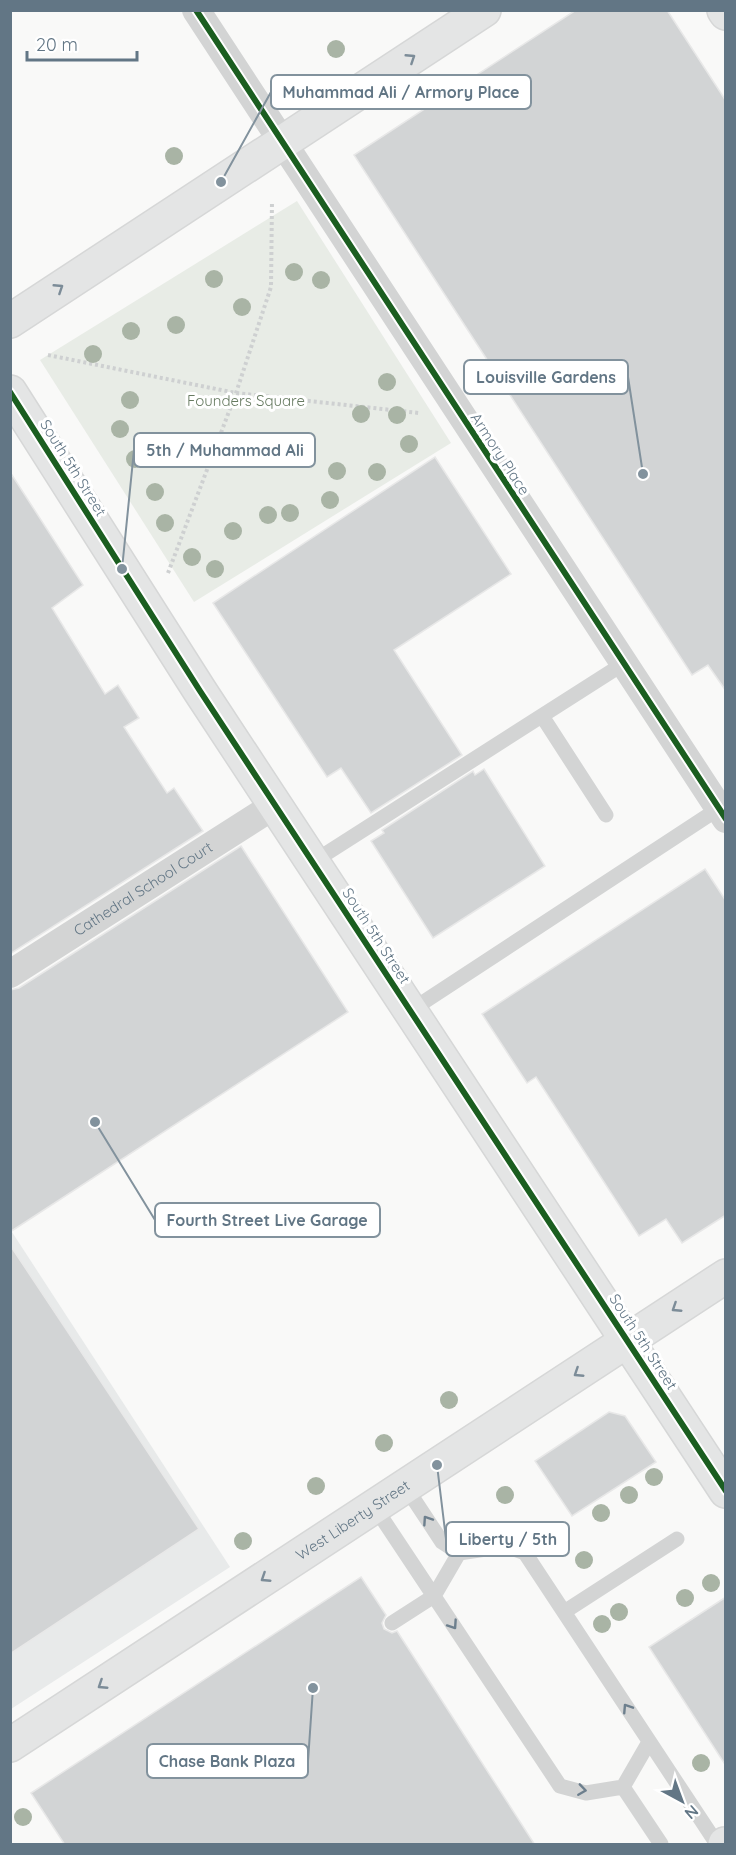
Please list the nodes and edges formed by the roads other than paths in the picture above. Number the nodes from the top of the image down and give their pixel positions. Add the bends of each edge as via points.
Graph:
1 (196, 10) edge
2 (484, 10) edge
3 (281, 142) junction
4 (10, 321) edge
5 (10, 392) edge
6 (623, 664) junction
7 (542, 716) junction
8 (275, 805) junction
9 (722, 814) edge
10 (606, 815) dead end
11 (313, 862) junction
12 (10, 974) edge
13 (410, 1011) junction
14 (726, 1276) edge
15 (627, 1341) junction
16 (405, 1486) junction
17 (726, 1491) edge
18 (374, 1506) junction
19 (677, 1539) dead end
20 (459, 1553) junction
21 (434, 1596) junction
22 (564, 1612) junction
23 (392, 1623) dead end
24 (649, 1742) junction
25 (10, 1745) edge
26 (623, 1787) junction
27 (661, 1845) edge
28 (717, 1845) edge

1 - 3 street, Armory Place
3 -> 2 street
4 -> 3 street
3 - 6 street, Armory Place
5 - 8 street, South 5th Street
6 - 7 lane
6 - 9 street, Armory Place
7 - 10 lane
7 - 11 lane
8 - 11 street, South 5th Street
8 - 12 street, Cathedral School Court
9 - 13 lane
11 - 13 street, South 5th Street
13 - 15 street, South 5th Street
14 -> 15 street, West Liberty Street
15 -> 16 street, West Liberty Street
15 - 17 street, South 5th Street
16 - 18 street, West Liberty Street
20 -> 16 lane via 442,1542
18 - 21 lane
18 -> 25 street, West Liberty Street
19 - 22 lane
20 - 21 lane
20 - 22 lane via 506,1546 525,1554
21 - 23 lane
21 -> 26 lane via 560,1786 586,1793
24 -> 22 lane
24 - 26 lane
24 - 28 lane
26 - 27 lane

